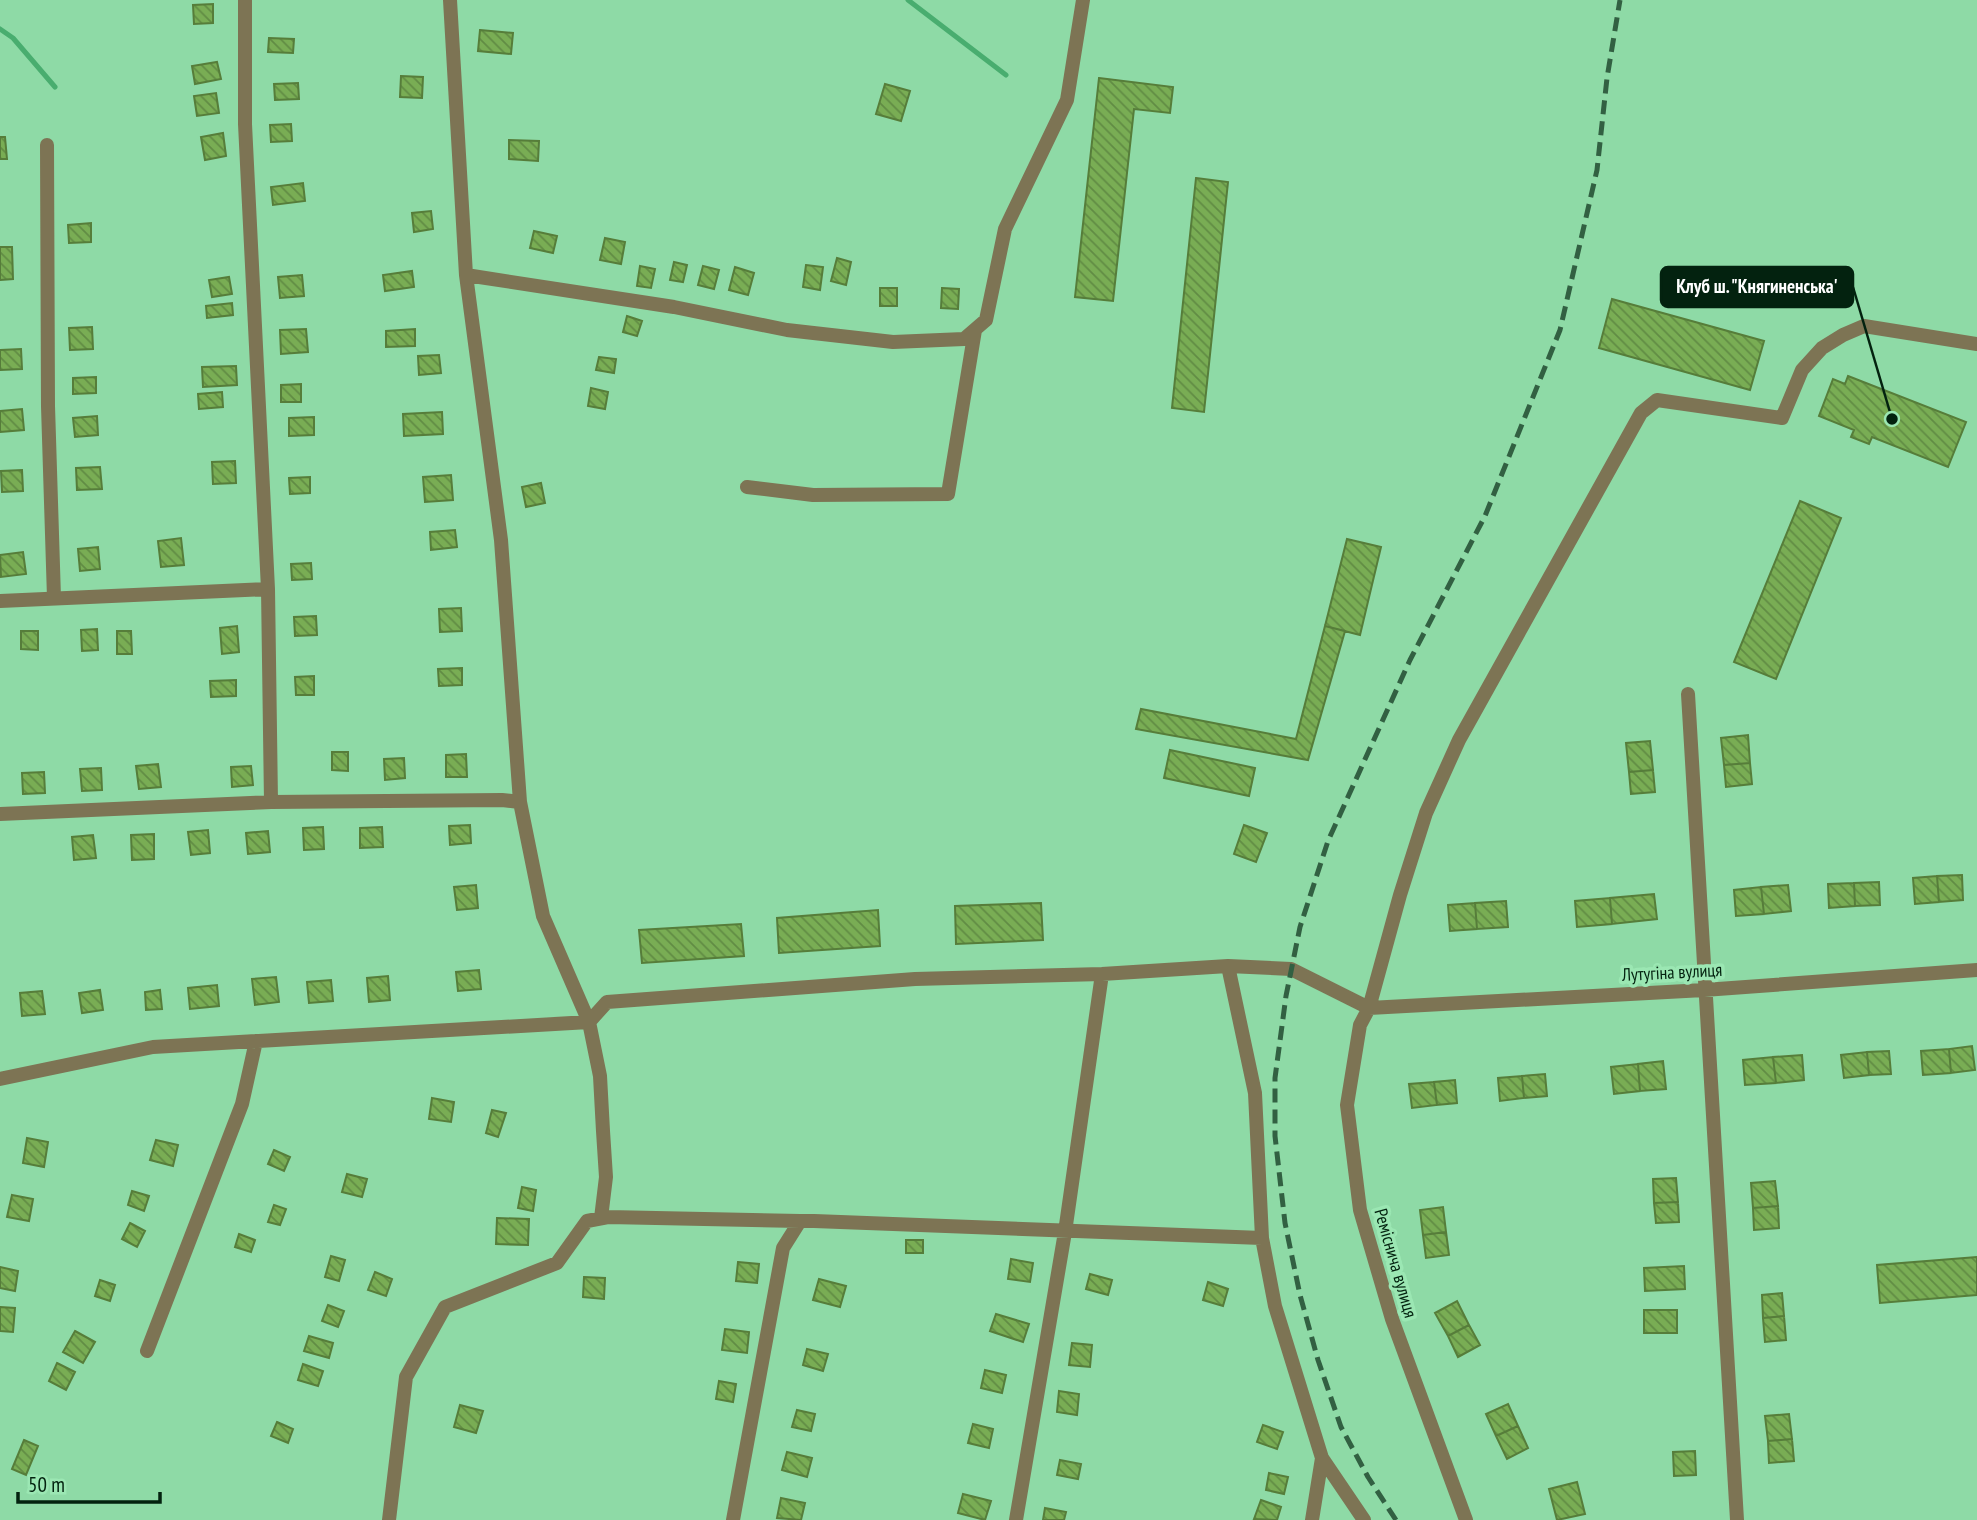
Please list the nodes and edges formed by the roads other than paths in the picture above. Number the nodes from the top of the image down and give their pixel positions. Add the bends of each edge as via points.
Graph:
1 (245, 0) edge
2 (450, 0) edge
3 (1083, 0) edge
4 (47, 145) dead end
5 (466, 275) junction
6 (975, 330) junction
7 (1977, 344) edge
8 (747, 487) dead end
9 (268, 589) junction
10 (54, 598) junction
11 (0, 601) edge
12 (1688, 694) dead end
13 (271, 802) junction
14 (520, 802) junction
15 (0, 814) edge
16 (1228, 966) junction
17 (1977, 970) edge
18 (1102, 974) junction
19 (1704, 990) junction
20 (1369, 1008) junction
21 (589, 1022) junction
22 (256, 1041) junction
23 (0, 1079) edge
24 (601, 1218) junction
25 (800, 1222) junction
26 (1065, 1232) junction
27 (1262, 1238) junction
28 (147, 1351) dead end
29 (1322, 1458) junction
30 (389, 1520) edge
31 (733, 1520) edge
32 (1016, 1520) edge
33 (1312, 1520) edge
34 (1364, 1520) edge
35 (1466, 1520) edge
36 (1737, 1520) edge

1 - 9 street via 245,124
2 - 5 street
3 - 6 street via 1067,100 1005,229 986,320
4 - 10 street
5 - 6 street via 674,307 787,330 893,342 964,339
5 - 14 street via 501,540
6 - 8 street via 948,494 813,495
7 - 20 street, Реміснича вулиця via 1864,326 1822,348 1802,370 1783,418 1657,400 1641,413 1459,740 1426,813
9 - 10 street
9 - 13 street
10 - 11 street
12 - 19 street
13 - 14 street
13 - 15 street
14 - 21 street via 543,916
16 - 18 street
16 - 20 street via 1291,969
16 - 27 street via 1255,1093
17 - 19 street, Лутугіна вулиця
18 - 21 street via 915,979 607,1002
18 - 26 street
19 - 20 street, Лутугіна вулиця
19 - 36 street
20 - 35 street, Реміснича вулиця via 1360,1025 1347,1105 1360,1210 1392,1319
21 - 22 street
21 - 24 street via 600,1076 606,1177
22 - 23 street via 153,1047
22 - 28 street via 242,1104
24 - 25 street
24 - 30 street via 587,1221 557,1263 444,1307 406,1377
25 - 26 street
25 - 31 street via 783,1248
26 - 27 street
26 - 32 street
27 - 29 street via 1275,1306
29 - 33 street
29 - 34 street

